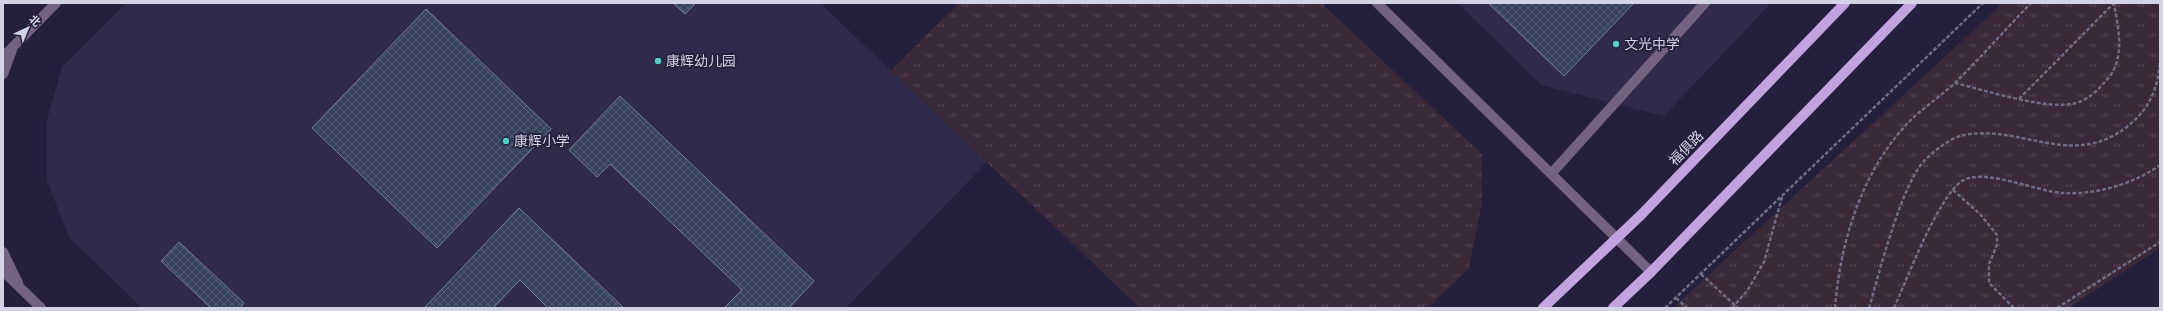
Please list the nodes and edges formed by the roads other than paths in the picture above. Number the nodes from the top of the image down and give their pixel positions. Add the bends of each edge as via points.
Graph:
1 (56, 3) edge
2 (1377, 3) edge
3 (1705, 3) edge
4 (1845, 3) edge
5 (1912, 3) edge
6 (13, 47) junction
7 (3, 57) edge
8 (3, 74) edge
9 (1551, 174) junction
10 (1617, 238) junction
11 (3, 252) edge
12 (3, 271) edge
13 (1651, 272) junction
14 (21, 288) junction
15 (41, 308) edge
16 (1543, 308) edge
17 (1613, 308) edge

1 - 6 street
2 - 9 street
3 - 9 street
4 - 10 main road, 福俱路
5 - 13 main road
6 - 7 street
6 - 8 street
9 - 10 street
10 - 13 street
10 - 16 main road, 福俱路
11 - 14 street
12 - 14 street
13 - 17 main road
14 - 15 street

